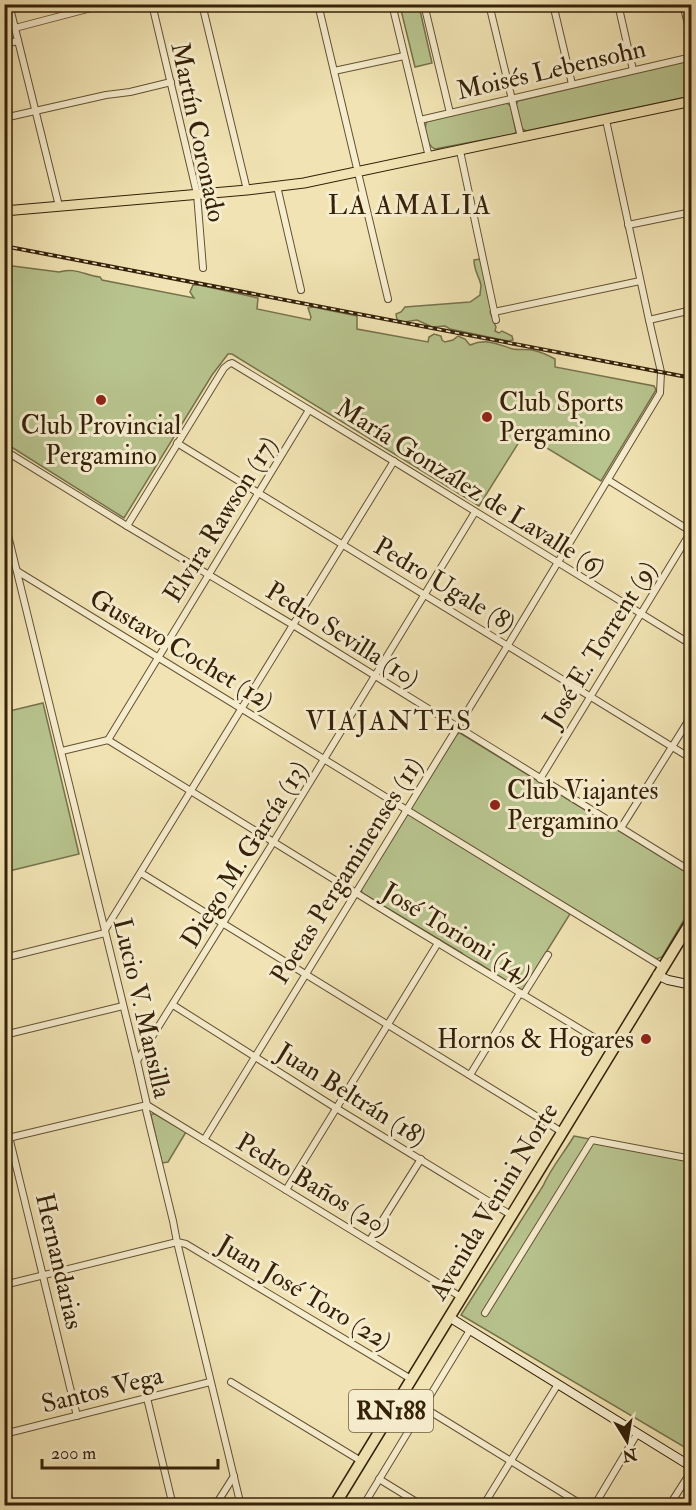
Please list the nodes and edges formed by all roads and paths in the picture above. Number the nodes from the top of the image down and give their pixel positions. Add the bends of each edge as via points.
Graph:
1 (9, 4) edge
2 (152, 4) edge
3 (202, 4) edge
4 (318, 4) edge
5 (392, 4) edge
6 (424, 4) edge
7 (489, 4) edge
8 (554, 4) edge
9 (618, 4) edge
10 (683, 4) edge
11 (95, 7) dead end
12 (15, 28) junction
13 (692, 40) edge
14 (18, 41) junction
15 (4, 45) edge
16 (404, 56) junction
17 (692, 57) edge
18 (633, 70) junction
19 (334, 71) junction
20 (171, 82) junction
21 (572, 84) junction
22 (511, 99) junction
23 (692, 101) edge
24 (35, 111) junction
25 (450, 113) junction
26 (4, 118) edge
27 (420, 120) junction
28 (606, 120) junction
29 (521, 137) junction
30 (460, 151) junction
31 (429, 157) junction
32 (358, 172) junction
33 (277, 186) junction
34 (247, 190) junction
35 (197, 194) junction
36 (58, 206) junction
37 (4, 211) edge
38 (692, 212) edge
39 (628, 225) junction
40 (203, 268) dead end
41 (640, 281) junction
42 (301, 290) dead end
43 (388, 299) dead end
44 (692, 310) edge
45 (494, 312) junction
46 (496, 320) dead end
47 (648, 320) junction
48 (309, 410) junction
49 (177, 443) junction
50 (4, 450) edge
51 (394, 461) junction
52 (608, 480) junction
53 (259, 493) junction
54 (475, 512) junction
55 (4, 519) edge
56 (127, 526) junction
57 (691, 531) edge
58 (343, 544) junction
59 (557, 563) junction
60 (18, 572) junction
61 (209, 574) junction
62 (425, 595) junction
63 (640, 614) junction
64 (293, 625) junction
65 (508, 645) junction
66 (692, 645) edge
67 (158, 657) junction
68 (375, 677) junction
69 (590, 696) junction
70 (242, 709) junction
71 (692, 715) edge
72 (457, 727) junction
73 (108, 740) junction
74 (672, 747) junction
75 (62, 751) junction
76 (325, 759) junction
77 (692, 759) edge
78 (540, 778) junction
79 (191, 791) junction
80 (407, 809) junction
81 (621, 828) junction
82 (274, 842) junction
83 (692, 872) edge
84 (141, 873) junction
85 (356, 892) junction
86 (692, 920) edge
87 (223, 924) junction
88 (105, 932) junction
89 (438, 943) junction
90 (548, 956) dead end
91 (4, 958) edge
92 (660, 971) junction
93 (305, 974) junction
94 (692, 985) edge
95 (521, 994) junction
96 (173, 1005) junction
97 (123, 1006) junction
98 (388, 1025) junction
99 (4, 1035) edge
100 (613, 1049) junction
101 (255, 1057) junction
102 (137, 1061) junction
103 (470, 1076) junction
104 (147, 1105) junction
105 (336, 1108) junction
106 (4, 1116) edge
107 (562, 1132) junction
108 (7, 1138) edge
109 (204, 1140) junction
110 (420, 1159) junction
111 (692, 1159) edge
112 (286, 1190) junction
113 (511, 1215) junction
114 (370, 1240) junction
115 (177, 1242) junction
116 (43, 1275) junction
117 (4, 1285) edge
118 (461, 1297) junction
119 (485, 1313) dead end
120 (448, 1317) junction
121 (470, 1330) junction
122 (411, 1379) junction
123 (210, 1382) junction
124 (231, 1382) dead end
125 (558, 1384) junction
126 (147, 1398) junction
127 (423, 1407) junction
128 (77, 1416) junction
129 (4, 1434) edge
130 (638, 1434) junction
131 (361, 1461) junction
132 (511, 1461) junction
133 (692, 1468) edge
134 (234, 1476) junction
135 (4, 1478) edge
136 (379, 1479) junction
137 (11, 1506) edge
138 (173, 1506) edge
139 (215, 1506) edge
140 (241, 1506) edge
141 (334, 1506) edge
142 (363, 1506) edge
143 (423, 1506) edge
144 (483, 1506) edge
145 (584, 1506) edge
146 (594, 1506) edge
147 (669, 1506) edge

1 - 12 street
2 - 20 street, Martín Coronado
3 - 34 street
4 - 19 street
5 - 16 street
6 - 25 street
7 - 22 street
8 - 21 street
9 - 18 street
10 - 13 street
11 - 12 street
12 - 14 street
14 - 15 street
14 - 24 street
16 - 19 street
16 - 27 street
17 - 18 street, Moisés Lebensohn
18 - 21 street, Moisés Lebensohn
19 - 32 street
20 - 24 street
20 - 35 street, Martín Coronado
21 - 22 street, Moisés Lebensohn
22 - 25 street, Moisés Lebensohn
22 - 29 street
23 - 28 main road
24 - 26 street
24 - 36 street
25 - 27 street, Moisés Lebensohn
27 - 31 street
28 - 29 main road
28 - 39 street
29 - 30 main road
30 - 31 main road
30 - 45 street
31 - 32 main road
32 - 33 main road
32 - 43 street
33 - 34 main road
33 - 42 street
34 - 35 main road
35 - 36 main road
35 - 40 street, Martín Coronado
36 - 37 main road
38 - 39 street
39 - 41 street
41 - 45 street
41 - 47 street
44 - 47 street
45 - 46 street
47 - 52 street, Poetas Pergaminenses (11) via 662,384 659,396
48 - 49 street, María González de Lavalle (6) via 229,364
48 - 51 street, María González de Lavalle (6)
48 - 53 street, Elvira Rawson (17)
49 - 53 street, Pedro Ugale (8)
49 - 56 street
50 - 56 street, Pedro Sevilla (10)
51 - 54 street, María González de Lavalle (6)
51 - 58 street
52 - 57 street
52 - 59 street, Poetas Pergaminenses (11)
53 - 58 street, Pedro Ugale (8)
53 - 61 street, Elvira Rawson (17)
54 - 59 street, María González de Lavalle (6)
54 - 62 street, Diego M. García (13)
55 - 60 street, Lucio V. Mansilla
56 - 61 street, Pedro Sevilla (10)
57 - 63 street, José E. Torrent (9)
58 - 62 street, Pedro Ugale (8)
58 - 64 street
59 - 63 street, María González de Lavalle (6)
59 - 65 street, Poetas Pergaminenses (11)
60 - 67 street, Gustavo Cochet (12)
60 - 75 street, Lucio V. Mansilla
61 - 64 street, Pedro Sevilla (10)
61 - 67 street, Elvira Rawson (17)
62 - 65 street, Pedro Ugale (8)
62 - 68 street, Diego M. García (13)
63 - 66 street, María González de Lavalle (6)
63 - 69 street, José E. Torrent (9)
64 - 68 street, Pedro Sevilla (10)
64 - 70 street
65 - 69 street, Pedro Ugale (8)
65 - 72 street, Poetas Pergaminenses (11)
67 - 70 street, Gustavo Cochet (12)
67 - 73 street, Elvira Rawson (17)
68 - 72 street, Pedro Sevilla (10)
68 - 76 street, Diego M. García (13)
69 - 74 street, Pedro Ugale (8)
69 - 78 street, José E. Torrent (9)
70 - 76 street, Gustavo Cochet (12)
70 - 79 street
71 - 74 street
72 - 78 street, Pedro Sevilla (10)
72 - 80 street, Poetas Pergaminenses (11)
73 - 75 street
73 - 79 street, José Torioni (14)
74 - 77 street, Pedro Ugale (8)
74 - 81 street
75 - 88 street, Lucio V. Mansilla
76 - 80 street, Gustavo Cochet (12)
76 - 82 street, Diego M. García (13)
78 - 81 street, Pedro Sevilla (10)
79 - 82 street, José Torioni (14)
79 - 84 street
80 - 85 street, Poetas Pergaminenses (11)
80 - 92 street, Gustavo Cochet (12)
81 - 83 street, Pedro Sevilla (10)
82 - 85 street, José Torioni (14)
82 - 87 street, Diego M. García (13)
84 - 87 street
84 - 88 street
85 - 89 street, José Torioni (14)
85 - 93 street, Poetas Pergaminenses (11)
86 - 92 highway, Avenida Venini Norte / RN188
87 - 93 street
87 - 96 street, Diego M. García (13)
88 - 91 street
88 - 97 street, Lucio V. Mansilla
89 - 95 street, José Torioni (14)
89 - 98 street
90 - 95 street
92 - 94 main road via 668,980
92 - 100 highway, Avenida Venini Norte / RN188
93 - 98 street
93 - 101 street, Poetas Pergaminenses (11)
95 - 100 street, José Torioni (14)
95 - 103 street
96 - 101 street, Juan Beltrán (18)
96 - 102 street, Diego M. García (13)
97 - 99 street
97 - 102 street, Lucio V. Mansilla
98 - 103 street
98 - 105 street
100 - 107 highway, Avenida Venini Norte / RN188
101 - 105 street, Juan Beltrán (18)
101 - 109 street, Poetas Pergaminenses (11)
102 - 104 street, Lucio V. Mansilla
103 - 107 street
104 - 108 street
104 - 109 street, Pedro Baños (20)
104 - 115 street, Lucio V. Mansilla
105 - 110 street, Juan Beltrán (18)
105 - 112 street
106 - 108 street, Hernandarias
107 - 113 highway, Avenida Venini Norte / RN188
108 - 116 street, Hernandarias
109 - 112 street, Pedro Baños (20)
110 - 113 street, Juan Beltrán (18)
110 - 114 street
111 - 119 street via 592,1140
112 - 114 street, Pedro Baños (20)
113 - 118 highway, Avenida Venini Norte / RN188
114 - 118 street, Pedro Baños (20)
115 - 116 street
115 - 122 street, Juan José Toro (22) via 195,1248
115 - 123 street, Lucio V. Mansilla
116 - 117 street
116 - 128 street, Hernandarias
118 - 120 highway, Avenida Venini Norte / RN188
120 - 121 main road
120 - 122 highway, Avenida Venini Norte / RN188
121 - 125 main road
121 - 127 street
122 - 131 highway, Avenida Venini Norte / RN188
123 - 126 street, Santos Vega
123 - 134 street, Lucio V. Mansilla
124 - 131 street
125 - 130 main road
125 - 132 street
126 - 128 street, Santos Vega
126 - 138 street
127 - 132 street
127 - 136 street
128 - 129 street, Santos Vega
130 - 133 main road
130 - 146 street
131 - 141 highway, Avenida Venini Norte / RN188
132 - 144 street
132 - 145 street
133 - 147 street
134 - 139 street
134 - 140 street, Lucio V. Mansilla
135 - 137 street
136 - 142 street
136 - 143 street

